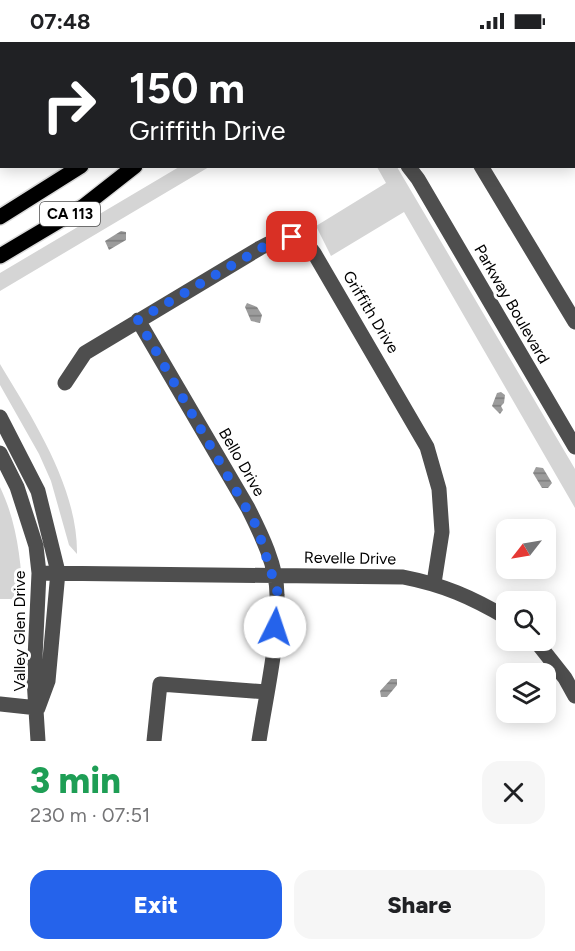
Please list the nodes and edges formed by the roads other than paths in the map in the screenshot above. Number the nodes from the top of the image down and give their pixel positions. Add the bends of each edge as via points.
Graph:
1 (78, 168) edge
2 (132, 168) edge
3 (482, 168) edge
4 (418, 173) edge
5 (0, 217) edge
6 (0, 256) edge
7 (138, 320) junction
8 (575, 322) edge
9 (65, 383) dead end
10 (0, 417) edge
11 (575, 447) edge
12 (0, 453) edge
13 (58, 572) junction
14 (39, 573) junction
15 (273, 574) junction
16 (434, 583) junction
17 (496, 612) edge
18 (544, 651) edge
19 (266, 692) junction
20 (575, 696) edge
21 (0, 704) edge
22 (38, 708) junction
23 (38, 741) edge
24 (153, 741) edge
25 (259, 741) edge

1 - 5 main road, CA 113
2 - 6 main road, CA 113 via 84,206
3 - 8 street
4 - 11 street, Parkway Boulevard
7 - 9 street, Griffith Drive via 85,353
7 - 15 street, Bello Drive via 248,508
7 - 16 street, Griffith Drive via 272,242 292,237 310,247 427,447 439,489 442,532
10 - 13 street, Valley Glen Drive via 38,491
12 - 14 street, Valley Glen Drive via 25,509
13 - 14 street, Revelle Drive
13 - 15 street, Revelle Drive
13 - 22 street, Valley Glen Drive via 48,681
14 - 22 street, Valley Glen Drive via 34,679
15 - 16 street, Revelle Drive via 403,577
15 - 19 street, Bello Drive via 278,594
16 - 17 street, Revelle Drive
18 - 20 street
19 - 24 street via 160,684
19 - 25 street, Bello Drive
21 - 22 street
22 - 23 street, Valley Glen Drive

